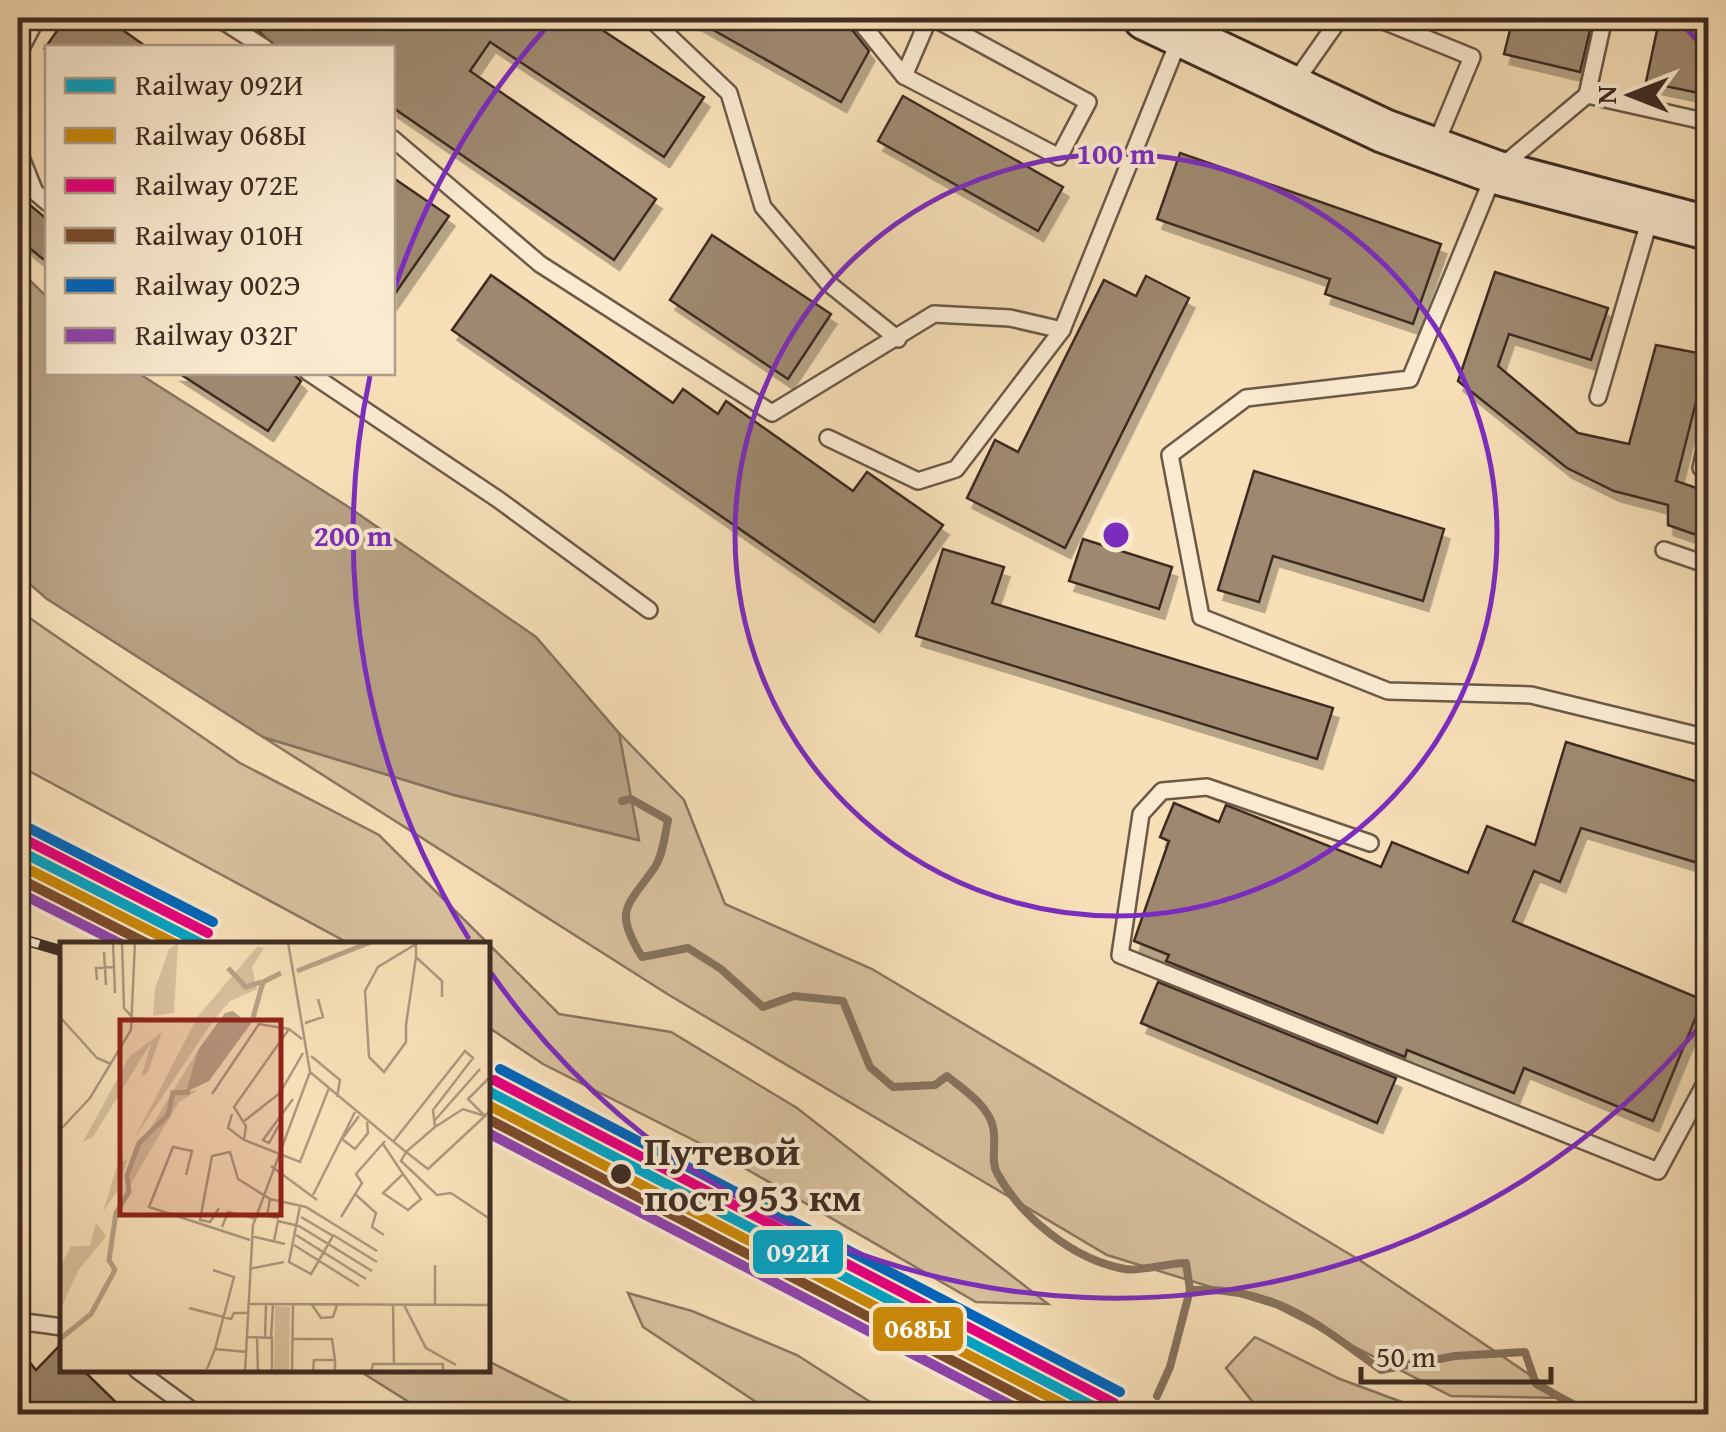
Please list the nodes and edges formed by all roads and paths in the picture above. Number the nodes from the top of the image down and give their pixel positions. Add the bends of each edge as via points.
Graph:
1 (37, 18) edge
2 (218, 18) edge
3 (650, 18) edge
4 (856, 18) edge
5 (931, 18) edge
6 (1340, 18) edge
7 (1376, 18) edge
8 (1604, 18) edge
9 (1171, 23) edge
10 (260, 45) edge
11 (18, 54) edge
12 (904, 76) junction
13 (1291, 88) junction
14 (1587, 95) junction
15 (1708, 122) edge
16 (395, 141) edge
17 (1433, 149) junction
18 (18, 150) edge
19 (1496, 172) junction
20 (45, 200) edge
21 (1652, 215) junction
22 (1708, 228) edge
23 (1062, 330) junction
24 (898, 339) junction
25 (312, 375) edge
26 (1598, 397) dead end
27 (1708, 436) edge
28 (828, 438) dead end
29 (1708, 471) edge
30 (1664, 550) dead end
31 (1708, 565) edge
32 (649, 610) dead end
33 (1708, 738) edge
34 (1370, 843) dead end
35 (1708, 1078) edge
36 (18, 1321) edge
37 (60, 1327) edge
38 (140, 1372) edge
39 (197, 1414) edge

1 - 11 lane
2 - 10 lane
3 - 24 lane via 729,93 762,207 828,283
4 - 12 lane
5 - 12 lane
5 - 12 lane via 1088,102 1059,157
6 - 13 lane
7 - 17 lane via 1472,57
8 - 14 lane
9 - 13 main road
9 - 23 lane
13 - 17 main road
14 - 15 lane
14 - 19 lane
16 - 24 lane via 540,264 772,413
17 - 19 main road
18 - 20 lane
19 - 21 main road
19 - 33 lane via 1410,378 1246,398 1170,455 1201,617 1388,690 1531,695
21 - 22 main road
21 - 26 lane
23 - 24 lane via 1010,318 934,314
23 - 28 lane via 956,469 918,481
25 - 32 lane
27 - 29 lane via 1701,468
30 - 31 lane
34 - 35 lane via 1207,787 1162,792 1141,814 1120,955 1658,1171
36 - 37 lane
38 - 39 lane

